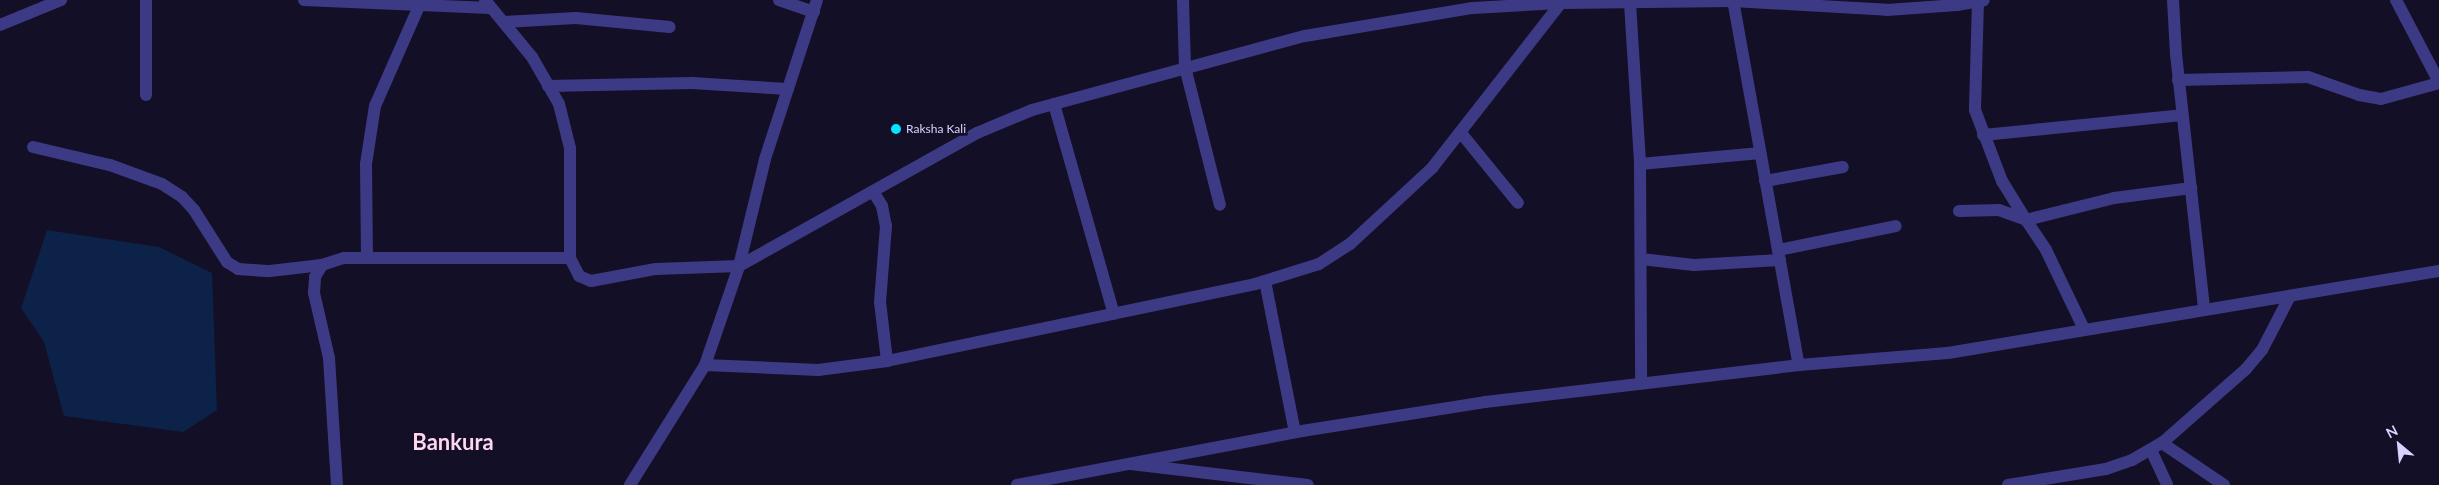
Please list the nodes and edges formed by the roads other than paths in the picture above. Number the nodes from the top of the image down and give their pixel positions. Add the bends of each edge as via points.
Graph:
1 (61, 0) edge
2 (146, 0) edge
3 (304, 0) edge
4 (779, 0) edge
5 (1183, 0) edge
6 (1733, 0) edge
7 (2174, 0) edge
8 (2396, 0) edge
9 (1981, 1) edge
10 (1561, 2) junction
11 (1630, 3) junction
12 (420, 4) junction
13 (487, 4) edge
14 (816, 6) edge
15 (504, 22) junction
16 (0, 25) edge
17 (670, 27) dead end
18 (1185, 67) junction
19 (2178, 80) junction
20 (2439, 83) edge
21 (548, 86) junction
22 (788, 89) junction
23 (146, 95) dead end
24 (1054, 104) junction
25 (2182, 115) junction
26 (1462, 133) junction
27 (1983, 135) junction
28 (34, 147) dead end
29 (1760, 153) junction
30 (1640, 164) junction
31 (1843, 167) dead end
32 (1765, 180) junction
33 (2190, 188) junction
34 (874, 193) junction
35 (1518, 203) dead end
36 (1220, 205) dead end
37 (1959, 211) dead end
38 (2026, 220) junction
39 (1896, 226) dead end
40 (1779, 255) junction
41 (367, 258) junction
42 (570, 258) junction
43 (1640, 258) junction
44 (322, 265) junction
45 (739, 266) junction
46 (2439, 271) edge
47 (1265, 281) junction
48 (2290, 296) junction
49 (2204, 309) junction
50 (1114, 314) junction
51 (2084, 329) junction
52 (886, 361) junction
53 (705, 365) junction
54 (1799, 365) junction
55 (1641, 383) junction
56 (1295, 432) junction
57 (2156, 447) junction
58 (1126, 464) junction
59 (337, 485) edge
60 (630, 485) edge
61 (1017, 485) edge
62 (1308, 485) edge
63 (2008, 485) edge
64 (2167, 485) edge
65 (2224, 485) edge

1 - 16 street
2 - 23 street
3 - 12 street
4 - 14 street
5 - 18 street
6 - 9 street via 1888,10
6 - 11 street
6 - 29 street
7 - 19 street
8 - 20 street
9 - 27 street via 1975,110
10 - 11 street
10 - 18 street via 1473,8 1305,36
10 - 26 street
11 - 30 street
12 - 13 street
12 - 41 street via 374,115 366,164
13 - 15 street
14 - 22 street
15 - 17 street via 576,18
15 - 21 street via 532,57
18 - 24 street
18 - 36 street
19 - 20 street via 2308,77 2359,95 2381,99
19 - 25 street
21 - 22 street via 692,83
21 - 42 street via 559,104 570,148
22 - 45 street via 765,159
24 - 34 street via 977,133
24 - 50 street
25 - 27 street
25 - 33 street
26 - 35 street
26 - 47 street via 1432,168 1350,244 1319,264
27 - 38 street via 2002,181
28 - 44 street via 110,165 162,184 182,197 194,210 227,262 238,269 270,271
29 - 30 street
29 - 32 street
30 - 43 street
31 - 32 street
32 - 40 street
33 - 38 street via 2062,208
33 - 49 street
34 - 45 street
34 - 52 street via 882,206 886,226 880,302
37 - 38 street via 1999,210
38 - 51 street via 2046,250
39 - 40 street
40 - 43 street via 1694,265
40 - 54 street
41 - 42 street
41 - 44 street via 344,258
42 - 45 street via 579,276 592,281 656,269
43 - 55 street
44 - 59 street via 315,277 314,293 329,358
45 - 53 street
46 - 48 street
47 - 50 street
47 - 56 street
48 - 49 street
48 - 57 street via 2262,350 2246,369
49 - 51 street
50 - 52 street
51 - 54 street via 1948,353
52 - 53 street via 818,370
53 - 60 street
54 - 55 street
55 - 56 street via 1485,402
56 - 58 street
57 - 63 street via 2106,469
57 - 64 street
57 - 65 street
58 - 61 street
58 - 62 street

